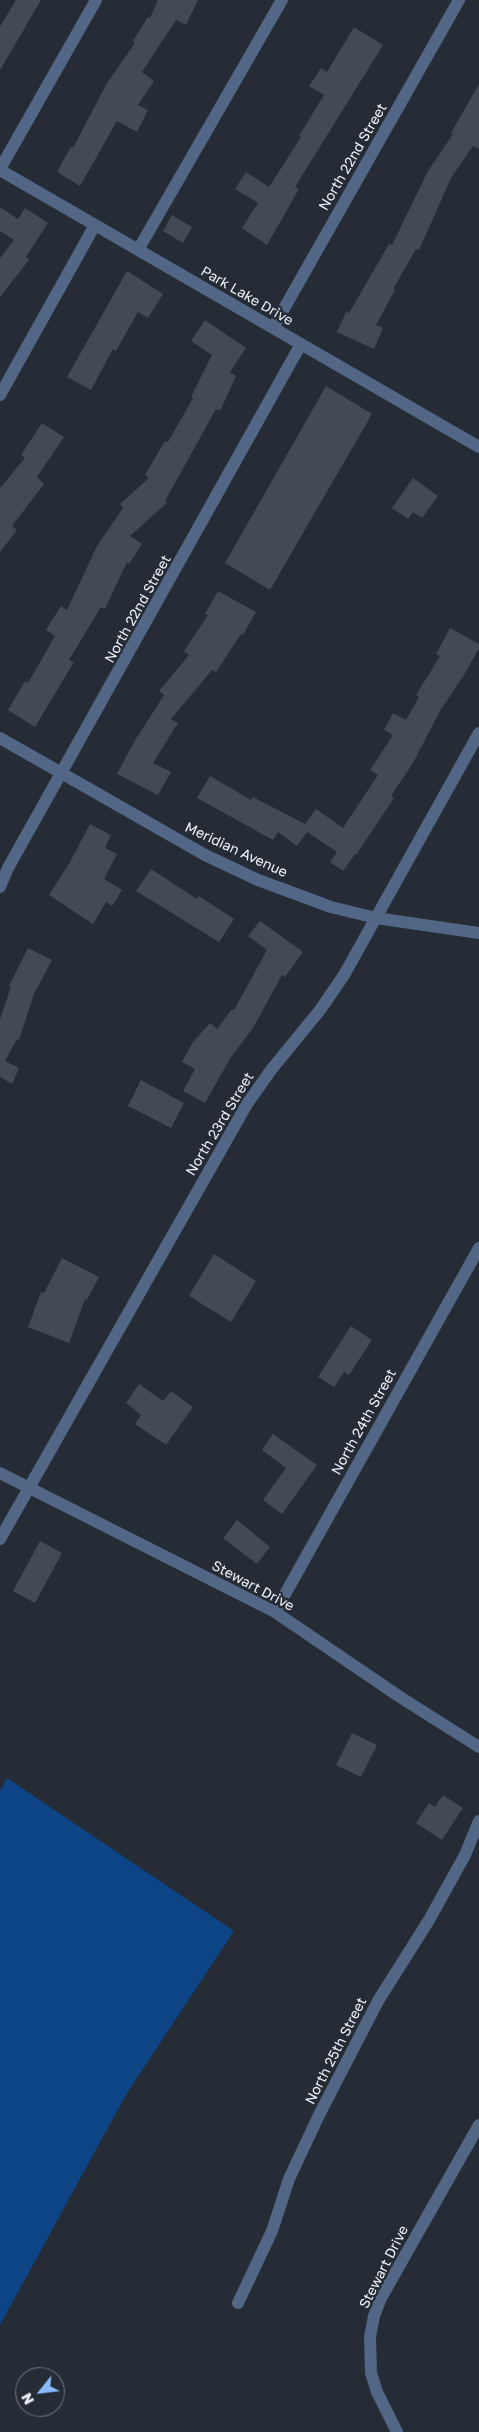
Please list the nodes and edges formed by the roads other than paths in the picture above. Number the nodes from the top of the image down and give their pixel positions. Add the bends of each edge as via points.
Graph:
1 (96, 0) edge
2 (282, 0) edge
3 (459, 0) edge
4 (0, 169) edge
5 (95, 225) junction
6 (138, 250) junction
7 (273, 328) junction
8 (301, 344) junction
9 (0, 395) edge
10 (479, 447) edge
11 (479, 733) edge
12 (0, 738) edge
13 (62, 774) junction
14 (0, 887) edge
15 (376, 918) junction
16 (479, 933) edge
17 (479, 1248) edge
18 (0, 1473) edge
19 (29, 1488) junction
20 (0, 1539) edge
21 (275, 1612) junction
22 (479, 1747) edge
23 (479, 1821) edge
24 (479, 2125) edge
25 (238, 2303) dead end
26 (397, 2432) edge

1 - 4 street
2 - 6 street
3 - 7 street, North 22nd Street
4 - 5 street, Park Lake Drive
5 - 6 street, Park Lake Drive
5 - 9 street
6 - 7 street, Park Lake Drive
7 - 8 street, Park Lake Drive
8 - 10 street, Park Lake Drive
8 - 13 street, North 22nd Street
11 - 15 street, North 23rd Street
12 - 13 street, Meridian Avenue
13 - 14 street, North 22nd Street
13 - 15 street, Meridian Avenue via 205,855 258,880 331,907
15 - 16 street, Meridian Avenue
15 - 19 street, North 23rd Street via 320,1010 247,1104
17 - 21 street, North 24th Street
18 - 19 street, Stewart Drive
19 - 20 street, North 23rd Street
19 - 21 street, Stewart Drive
21 - 22 street, Stewart Drive
23 - 25 street, North 25th Street via 465,1855 378,2001 319,2115 289,2179 272,2231
24 - 26 street, Stewart Drive via 381,2298 374,2316 370,2337 371,2373

